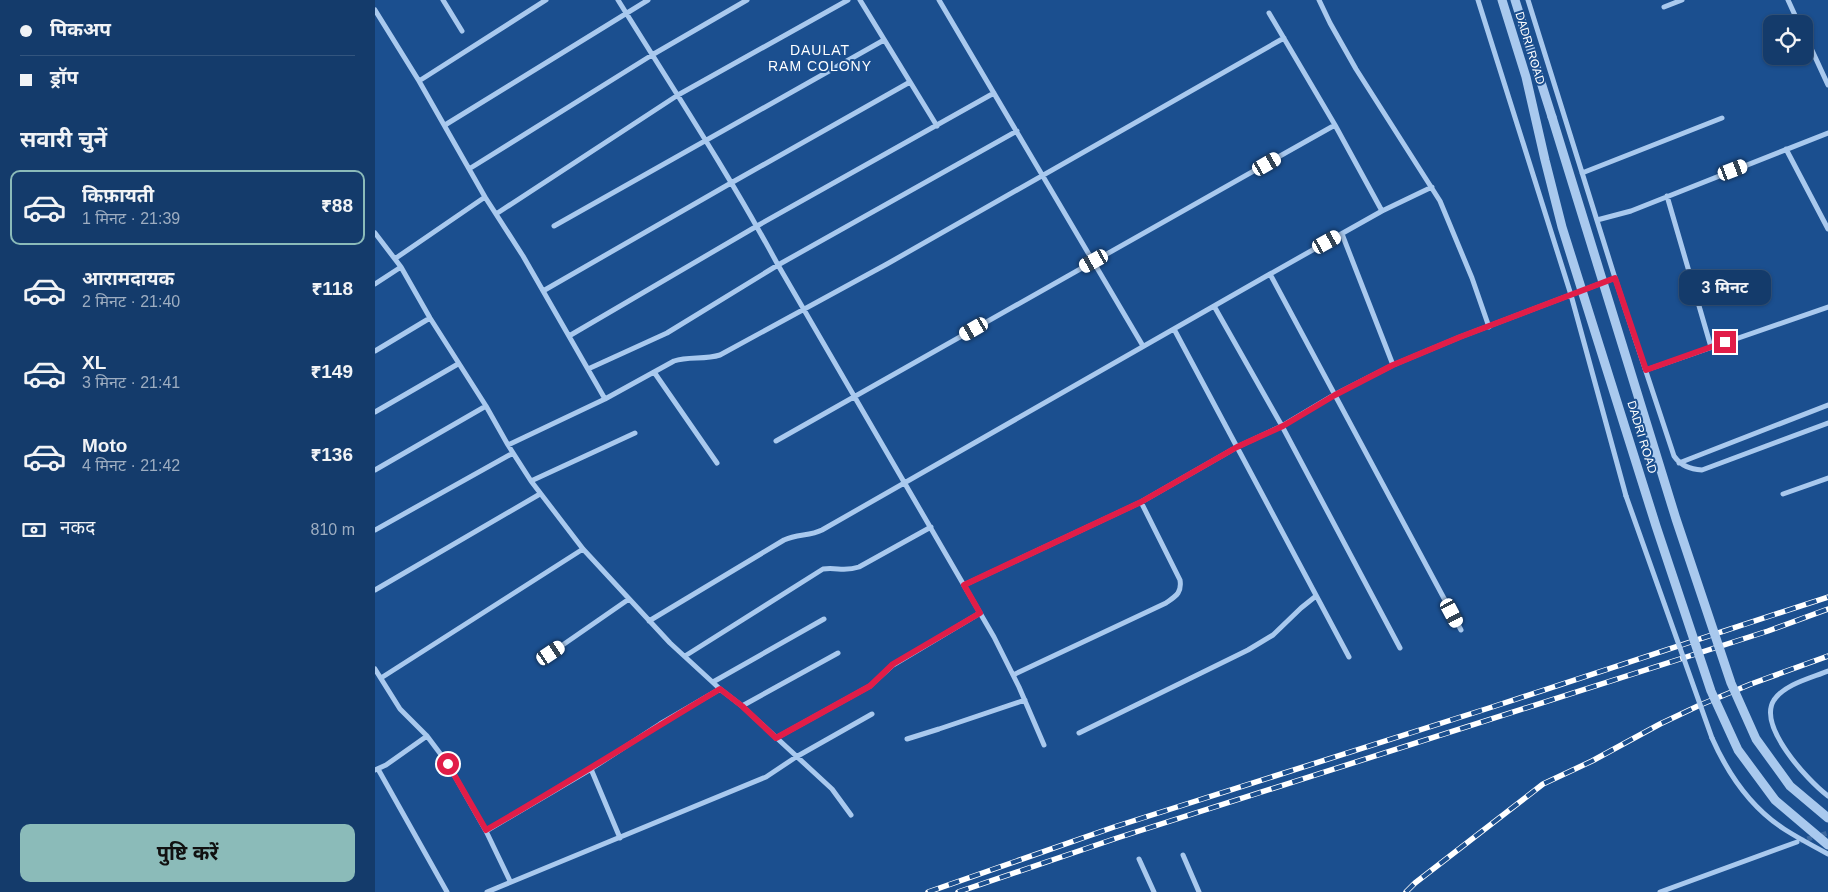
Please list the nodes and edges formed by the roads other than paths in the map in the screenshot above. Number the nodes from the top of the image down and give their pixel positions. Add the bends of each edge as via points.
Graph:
1 (443, 0) edge
2 (546, 0) edge
3 (618, 0) edge
4 (648, 0) edge
5 (747, 0) edge
6 (847, 0) edge
7 (939, 0) edge
8 (1319, 0) edge
9 (1478, 0) edge
10 (1502, 0) edge
11 (1515, 0) edge
12 (1528, 0) edge
13 (1682, 0) edge
14 (1789, 0) edge
15 (862, 1) edge
16 (1664, 7) dead end
17 (375, 10) edge
18 (626, 12) junction
19 (1269, 13) dead end
20 (1795, 15) edge
21 (462, 31) dead end
22 (1284, 38) junction
23 (884, 40) junction
24 (1813, 52) edge
25 (652, 55) junction
26 (419, 80) junction
27 (910, 82) junction
28 (1828, 85) edge
29 (994, 93) junction
30 (678, 95) junction
31 (1722, 118) dead end
32 (1335, 124) junction
33 (445, 125) junction
34 (937, 126) junction
35 (1017, 131) junction
36 (1828, 133) edge
37 (705, 141) junction
38 (1786, 150) junction
39 (469, 169) junction
40 (1582, 173) junction
41 (1043, 175) junction
42 (731, 183) junction
43 (1432, 187) junction
44 (1667, 196) junction
45 (485, 197) junction
46 (1381, 211) junction
47 (496, 214) junction
48 (1597, 220) junction
49 (555, 226) dead end
50 (757, 226) junction
51 (1828, 229) edge
52 (375, 233) edge
53 (1342, 234) junction
54 (396, 258) junction
55 (1094, 261) junction
56 (778, 265) junction
57 (401, 267) junction
58 (1269, 274) junction
59 (1615, 278) junction
60 (375, 284) edge
61 (543, 291) junction
62 (1571, 295) junction
63 (1214, 306) junction
64 (1828, 308) edge
65 (804, 309) junction
66 (430, 318) junction
67 (1489, 327) junction
68 (1174, 329) junction
69 (569, 336) junction
70 (1143, 346) junction
71 (1711, 347) junction
72 (375, 351) edge
73 (458, 364) junction
74 (1393, 365) junction
75 (588, 369) junction
76 (1646, 370) junction
77 (654, 372) junction
78 (1335, 395) junction
79 (854, 396) junction
80 (605, 399) junction
81 (1828, 405) edge
82 (486, 406) junction
83 (375, 412) edge
84 (1828, 423) edge
85 (1283, 426) junction
86 (635, 433) dead end
87 (776, 441) dead end
88 (508, 445) junction
89 (1237, 447) junction
90 (513, 454) junction
91 (717, 463) dead end
92 (1679, 463) junction
93 (375, 470) edge
94 (1828, 478) edge
95 (531, 481) junction
96 (905, 482) junction
97 (540, 494) junction
98 (1783, 494) dead end
99 (1141, 502) junction
100 (931, 527) junction
101 (375, 530) edge
102 (583, 548) junction
103 (964, 585) junction
104 (375, 590) edge
105 (1317, 596) junction
106 (629, 599) junction
107 (980, 613) junction
108 (824, 619) dead end
109 (649, 621) junction
110 (1461, 630) dead end
111 (1400, 648) dead end
112 (838, 653) dead end
113 (685, 656) junction
114 (1349, 657) dead end
115 (541, 660) dead end
116 (375, 669) edge
117 (1828, 671) edge
118 (1013, 674) junction
119 (381, 678) junction
120 (713, 682) junction
121 (720, 689) junction
122 (1025, 700) junction
123 (742, 706) junction
124 (873, 714) dead end
125 (1079, 733) dead end
126 (427, 736) junction
127 (776, 738) junction
128 (907, 739) dead end
129 (1044, 745) dead end
130 (796, 757) junction
131 (377, 769) edge
132 (591, 769) junction
133 (1828, 796) edge
134 (851, 815) dead end
135 (1828, 818) edge
136 (486, 830) junction
137 (620, 838) junction
138 (1797, 842) tunnel mouth
139 (1828, 845) edge
140 (1828, 854) edge
141 (1183, 855) dead end
142 (1139, 860) dead end
143 (510, 881) junction
144 (447, 892) edge
145 (487, 892) edge
146 (1154, 892) edge
147 (1199, 892) edge
148 (1660, 892) edge

1 - 21 street
2 - 26 street
3 - 18 street
4 - 18 street
5 - 25 street
6 - 30 street
7 - 29 street
8 - 43 street via 1356,69
9 - 62 street
10 - 139 street, DADRI ROAD, bridge via 1527,77 1562,226 1711,690 1738,750 1775,800
11 - 135 street, DADRI ROAD, bridge via 1676,519 1731,683 1756,739 1790,786
12 - 40 street
13 - 16 street
14 - 20 street
15 - 23 street
17 - 26 street
18 - 25 street
18 - 33 street
19 - 22 street
22 - 32 street
22 - 41 street
23 - 27 street
23 - 37 street
24 - 28 street
25 - 30 street
25 - 39 street
26 - 33 street
27 - 34 street
27 - 42 street
29 - 34 street
29 - 35 street
30 - 37 street
30 - 47 street
31 - 40 street
32 - 46 street
32 - 55 street
33 - 39 street
34 - 50 street
35 - 41 street
35 - 56 street
36 - 38 street
37 - 42 street
37 - 49 street
38 - 44 street
38 - 51 street
39 - 45 street
40 - 48 street
41 - 55 street
41 - 65 street
42 - 50 street
42 - 61 street
43 - 46 street
43 - 67 street via 1472,278
44 - 48 street via 1631,211
44 - 71 street
45 - 47 street
45 - 54 street
46 - 53 street
47 - 61 street
48 - 59 street
50 - 56 street
50 - 69 street
52 - 54 street
53 - 58 street
53 - 74 street
54 - 57 street
55 - 70 street
55 - 79 street
56 - 65 street
56 - 75 street via 667,333
57 - 60 street
57 - 66 street
58 - 63 street
58 - 78 street
59 - 62 street
59 - 76 street
61 - 69 street
62 - 67 street
62 - 140 street, bridge via 1625,496 1722,761 1745,795 1763,812 1783,828
63 - 68 street
63 - 85 street
64 - 71 street
65 - 77 street via 720,355 683,358
65 - 79 street
66 - 72 street
66 - 73 street
67 - 74 street
68 - 70 street
68 - 89 street
69 - 75 street
70 - 96 street
71 - 76 street
73 - 82 street
73 - 83 street
74 - 78 street
75 - 80 street
76 - 92 street
77 - 80 street
77 - 91 street
78 - 85 street
78 - 110 street
79 - 87 street
79 - 96 street
80 - 88 street
81 - 92 street
82 - 88 street
82 - 93 street
84 - 92 street via 1702,470
85 - 89 street
85 - 111 street
86 - 95 street
88 - 90 street
89 - 99 street
89 - 105 street
90 - 95 street
90 - 101 street
94 - 98 street
95 - 97 street
96 - 100 street
96 - 109 street via 822,530 784,540
97 - 102 street
97 - 104 street
99 - 103 street
99 - 118 street via 1180,580 1177,596
100 - 103 street
100 - 113 street via 859,567 823,569
102 - 106 street
102 - 119 street
103 - 107 street
105 - 114 street
105 - 125 street via 1273,635 1248,650
106 - 109 street
106 - 115 street
107 - 118 street
107 - 127 street via 893,664 870,686
108 - 120 street
109 - 113 street
112 - 123 street
113 - 120 street
116 - 119 street
117 - 133 street via 1782,692 1774,700 1770,712 1772,724 1788,755
118 - 122 street
119 - 126 street via 400,709
120 - 121 street
121 - 123 street
121 - 132 street
122 - 128 street
122 - 129 street
123 - 127 street
124 - 130 street
126 - 131 street
126 - 136 street via 448,764
127 - 130 street
130 - 134 street via 832,789
130 - 137 street via 767,777
131 - 144 street
132 - 136 street
132 - 137 street
136 - 143 street
137 - 143 street
138 - 148 street
141 - 147 street
142 - 146 street
143 - 145 street

